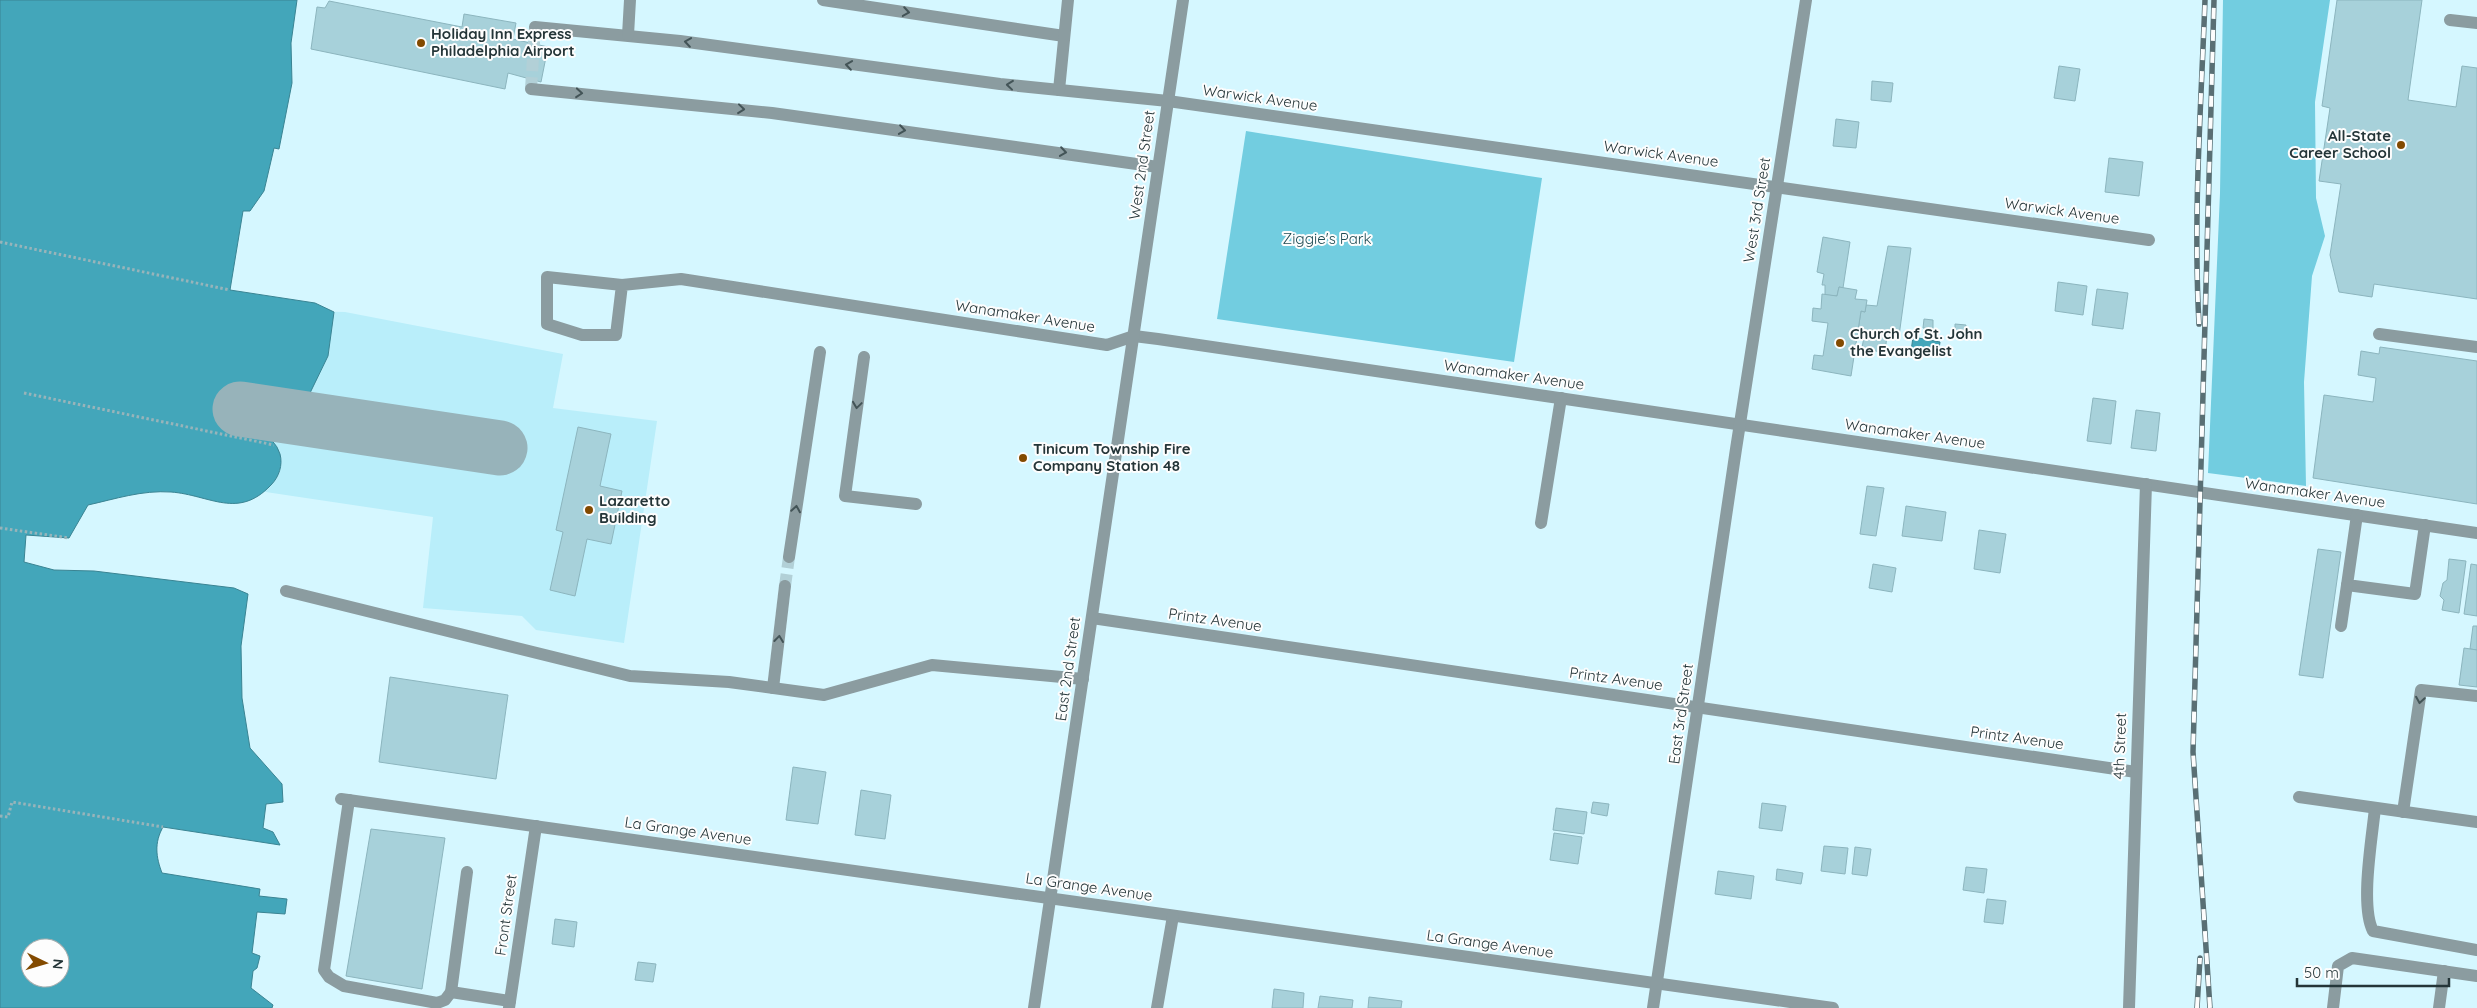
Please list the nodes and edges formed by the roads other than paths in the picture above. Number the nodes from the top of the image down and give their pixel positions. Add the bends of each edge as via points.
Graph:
1 (630, 0) edge
2 (823, 0) edge
3 (1068, 0) edge
4 (1183, 0) edge
5 (1806, 0) edge
6 (2450, 20) dead end
7 (2477, 23) edge
8 (535, 27) dead end
9 (628, 35) junction
10 (1064, 36) junction
11 (531, 89) dead end
12 (1059, 90) junction
13 (1168, 101) junction
14 (1158, 166) junction
15 (1777, 187) junction
16 (2149, 240) dead end
17 (622, 285) junction
18 (2379, 334) dead end
19 (1134, 336) junction
20 (2477, 347) edge
21 (820, 352) dead end
22 (864, 357) dead end
23 (1561, 398) junction
24 (1740, 425) junction
25 (2146, 484) junction
26 (916, 504) dead end
27 (2357, 515) junction
28 (1542, 524) dead end
29 (2425, 526) junction
30 (2477, 533) edge
31 (789, 557) tunnel mouth
32 (2348, 585) junction
33 (785, 586) tunnel mouth
34 (286, 591) dead end
35 (1092, 618) junction
36 (2341, 626) dead end
37 (1083, 680) junction
38 (773, 688) junction
39 (2477, 696) edge
40 (1698, 707) junction
41 (2136, 772) junction
42 (2299, 797) dead end
43 (2375, 808) junction
44 (2403, 812) junction
45 (2477, 822) edge
46 (536, 826) junction
47 (467, 872) dead end
48 (1050, 898) junction
49 (1173, 916) junction
50 (2477, 950) edge
51 (2444, 971) junction
52 (2477, 976) edge
53 (1657, 983) junction
54 (450, 992) junction
55 (510, 1004) edge
56 (1034, 1008) edge
57 (1157, 1008) edge
58 (1654, 1008) edge
59 (1832, 1008) edge
60 (2129, 1008) edge
61 (2333, 1008) edge
62 (2440, 1008) edge

1 - 9 street
2 -> 10 street
3 - 10 street
4 - 13 street, West 2nd Street
5 - 15 street, West 3rd Street
6 - 7 street
8 - 9 street, Warwick Avenue
12 -> 9 street, Warwick Avenue
10 - 12 street
11 -> 14 street via 772,112
12 - 13 street, Warwick Avenue
13 - 14 street, West 2nd Street
13 - 15 street, Warwick Avenue
14 - 19 street, West 2nd Street
15 - 16 street, Warwick Avenue
15 - 24 street, West 3rd Street
17 - 17 street, Wanamaker Avenue via 547,277 548,324 582,335 616,335
17 - 19 street, Wanamaker Avenue via 681,279 1106,344
18 - 20 street
19 - 23 street, Wanamaker Avenue
19 - 35 street, East 2nd Street
31 -> 21 street
22 -> 26 street via 845,496
23 - 24 street, Wanamaker Avenue
23 - 28 street
24 - 25 street, Wanamaker Avenue
24 - 40 street, East 3rd Street
25 - 27 street, Wanamaker Avenue
25 - 41 street, 4th Street
27 - 29 street, Wanamaker Avenue
27 - 32 street
29 - 30 street, Wanamaker Avenue
29 - 32 street via 2416,594
32 - 36 street
38 -> 33 street
34 - 38 street via 630,676
35 - 37 street, East 2nd Street
35 - 40 street, Printz Avenue
37 - 38 street via 932,665 824,695
37 - 48 street, East 2nd Street
39 -> 44 street via 2421,690
40 - 41 street, Printz Avenue
40 - 53 street, East 3rd Street
41 - 60 street, 4th Street
42 - 43 street
43 - 44 street
43 - 50 street via 2368,887 2368,921 2373,931
44 - 45 street
46 - 48 street, La Grange Avenue
46 - 54 street, La Grange Avenue via 345,800 324,970 344,986 437,1003 445,1000
46 - 55 street, Front Street
47 - 54 street
48 - 49 street, La Grange Avenue
48 - 56 street, East 2nd Street
49 - 53 street, La Grange Avenue
49 - 57 street
51 - 52 street
51 - 61 street via 2352,958 2338,966
51 - 62 street
53 - 58 street, East 3rd Street
53 - 59 street, La Grange Avenue
54 - 55 street

